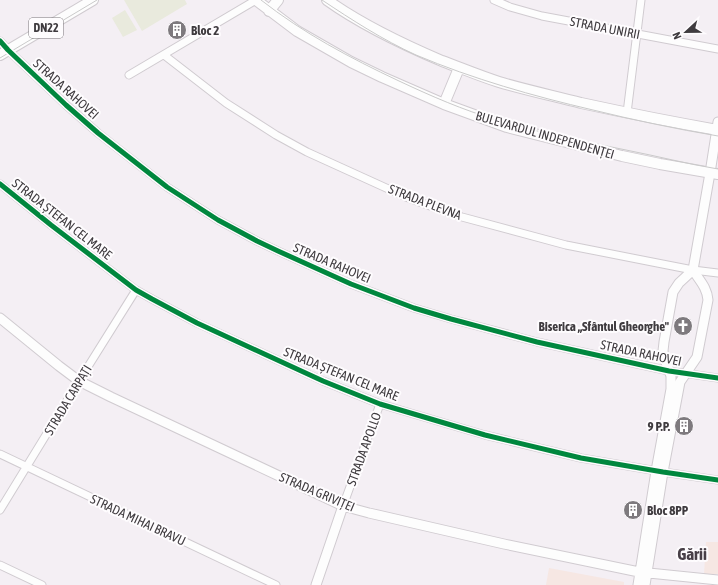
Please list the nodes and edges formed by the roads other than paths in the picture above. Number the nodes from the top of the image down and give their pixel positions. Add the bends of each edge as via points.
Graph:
1 (93, 0) edge
2 (256, 0) edge
3 (278, 0) edge
4 (327, 0) edge
5 (494, 0) edge
6 (641, 0) edge
7 (269, 10) junction
8 (636, 34) junction
9 (0, 41) edge
10 (718, 49) edge
11 (4, 53) edge
12 (164, 55) junction
13 (459, 68) junction
14 (129, 75) dead end
15 (444, 104) junction
16 (627, 113) junction
17 (718, 127) edge
18 (714, 174) edge
19 (0, 184) edge
20 (693, 270) junction
21 (718, 273) edge
22 (136, 290) junction
23 (0, 318) edge
24 (669, 371) junction
25 (685, 373) junction
26 (718, 378) edge
27 (79, 380) junction
28 (380, 404) junction
29 (0, 454) edge
30 (26, 467) junction
31 (659, 472) junction
32 (718, 480) edge
33 (342, 506) junction
34 (0, 510) edge
35 (0, 564) edge
36 (643, 573) junction
37 (718, 580) edge
38 (697, 582) edge
39 (42, 585) edge
40 (276, 585) edge
41 (316, 585) edge
42 (638, 585) edge
43 (645, 585) edge

1 - 11 main road, DN22
2 - 7 main road, BULEVARDUL INDEPENDENȚEI
2 - 12 street
3 - 7 main road
4 - 13 main road via 381,33
5 - 8 street, STRADA UNIRII via 536,14
6 - 8 street
7 - 15 main road, BULEVARDUL INDEPENDENȚEI via 297,31 351,62
8 - 10 street, STRADA UNIRII
8 - 16 street
9 - 11 street, STRADA RAHOVEI
11 - 24 street, STRADA RAHOVEI via 98,133 167,187 218,220 257,241 351,284 451,320
12 - 14 street
12 - 20 street, STRADA PLEVNA via 226,103 276,135 406,197 462,217 566,246
13 - 15 main road
13 - 16 main road via 543,94
15 - 18 main road, BULEVARDUL INDEPENDENȚEI via 514,129 622,156
16 - 17 main road
17 - 18 street
18 - 20 street
19 - 22 street, STRADA ȘTEFAN CEL MARE
20 - 21 street, STRADA PLEVNA
20 - 24 street via 679,283 674,292 663,346
20 - 25 street via 706,290 708,300 697,357
22 - 27 street, STRADA CARPAȚI
22 - 28 street, STRADA ȘTEFAN CEL MARE via 262,353
23 - 27 street, STRADA GRIVIȚEI
24 - 25 street, STRADA RAHOVEI
24 - 31 street via 672,382
25 - 26 street, STRADA RAHOVEI
25 - 31 street via 680,382
27 - 30 street, STRADA CARPAȚI
27 - 33 street, STRADA GRIVIȚEI
28 - 31 street, STRADA ȘTEFAN CEL MARE via 485,435 581,458
28 - 33 street, STRADA APOLLO
29 - 30 street, STRADA MIHAI BRAVU
30 - 34 street, STRADA CARPAȚI
30 - 40 street, STRADA MIHAI BRAVU
31 - 32 street, STRADA ȘTEFAN CEL MARE
31 - 36 street
33 - 36 street, STRADA GRIVIȚEI
33 - 41 street, STRADA APOLLO
35 - 39 street
36 - 38 street, STRADA GRIVIȚEI
36 - 42 street
36 - 43 street
37 - 38 street, STRADA GRIVIȚEI

